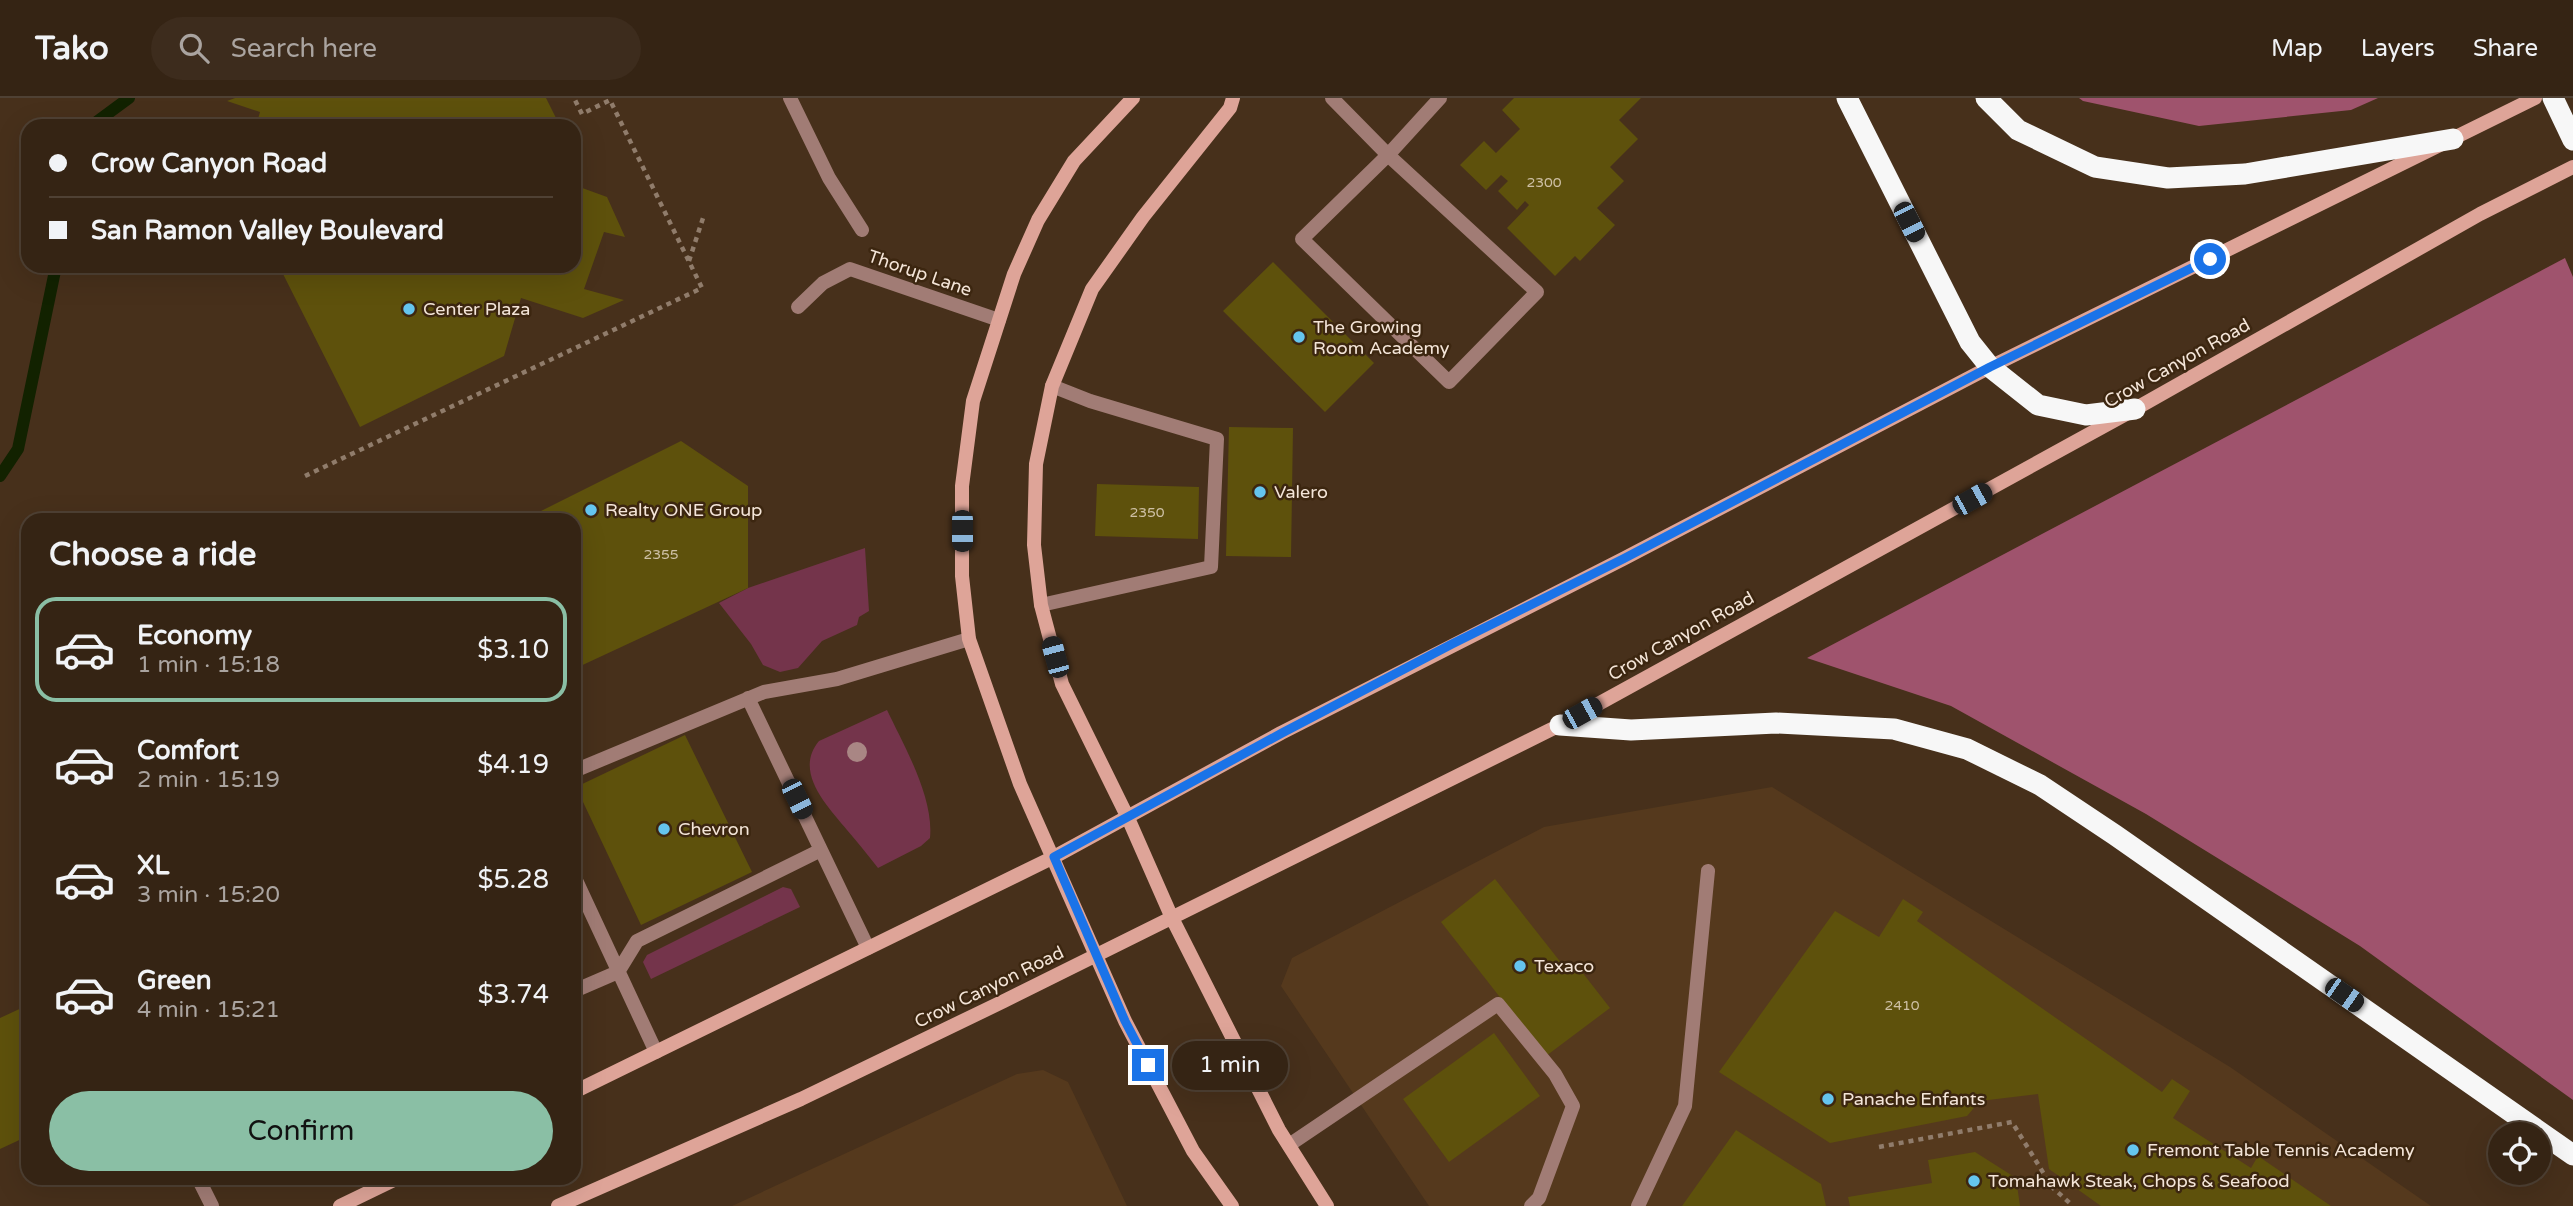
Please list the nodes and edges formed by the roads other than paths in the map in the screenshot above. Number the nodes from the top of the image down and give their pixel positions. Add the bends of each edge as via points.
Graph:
1 (790, 98) edge
2 (1133, 98) edge
3 (1233, 98) edge
4 (1332, 98) edge
5 (1440, 98) edge
6 (1847, 98) edge
7 (1986, 98) edge
8 (2535, 98) edge
9 (2553, 98) edge
10 (2453, 139) junction
11 (2573, 139) edge
12 (1388, 155) junction
13 (2573, 167) edge
14 (862, 230) dead end
15 (798, 307) dead end
16 (999, 320) junction
17 (1990, 367) junction
18 (1052, 386) junction
19 (2135, 409) junction
20 (1041, 605) junction
21 (969, 639) junction
22 (748, 698) junction
23 (1560, 725) junction
24 (581, 768) edge
25 (1128, 818) junction
26 (821, 850) junction
27 (1054, 857) junction
28 (1708, 871) dead end
29 (581, 891) edge
30 (1172, 918) junction
31 (868, 948) junction
32 (1097, 957) junction
33 (618, 972) junction
34 (581, 988) edge
35 (656, 1052) junction
36 (581, 1089) edge
37 (1289, 1145) junction
38 (2573, 1155) edge
39 (202, 1185) edge
40 (384, 1185) edge
41 (212, 1206) edge
42 (340, 1206) edge
43 (558, 1206) edge
44 (1232, 1206) edge
45 (1326, 1206) edge
46 (1531, 1206) edge
47 (1638, 1206) edge

1 - 14 street via 829,178
2 - 16 main road via 1074,161 1059,184 1033,230
3 - 18 main road via 1230,108 1092,289
4 - 12 street
5 - 12 street
6 - 17 highway via 1970,342
7 - 10 highway via 2018,130 2095,167 2168,178 2245,173
8 - 10 main road
9 - 11 highway
10 - 17 main road
12 - 12 street via 1302,239 1449,382 1536,292
13 - 19 main road, Crow Canyon Road via 2480,214
15 - 16 street, Thorup Lane via 823,284 850,269
16 - 21 main road via 974,401 962,486 962,576
17 - 19 highway via 2038,405 2086,415
17 - 25 main road via 1306,720
18 - 20 main road via 1036,464 1034,545
18 - 20 street via 1217,439 1212,554 1211,566
19 - 23 main road, Crow Canyon Road
20 - 25 main road via 1062,684
21 - 22 street via 837,679
21 - 27 main road via 1014,771
22 - 24 street
22 - 26 street
23 - 30 main road, Crow Canyon Road
23 - 38 highway via 1630,730 1776,723 1894,729 1967,749 2040,785 2094,821
25 - 27 main road
25 - 30 main road
26 - 31 street
26 - 33 street via 637,941
27 - 31 main road
27 - 32 main road
28 - 47 street via 1685,1106
29 - 33 street
30 - 32 main road, Crow Canyon Road
30 - 37 main road
31 - 35 main road
32 - 43 main road, Crow Canyon Road via 801,1099
32 - 44 main road via 1193,1151
33 - 34 street
33 - 35 street
35 - 36 main road
37 - 45 main road
37 - 46 street via 1498,1003 1555,1074 1573,1106 1539,1198
39 - 41 street
40 - 42 main road

